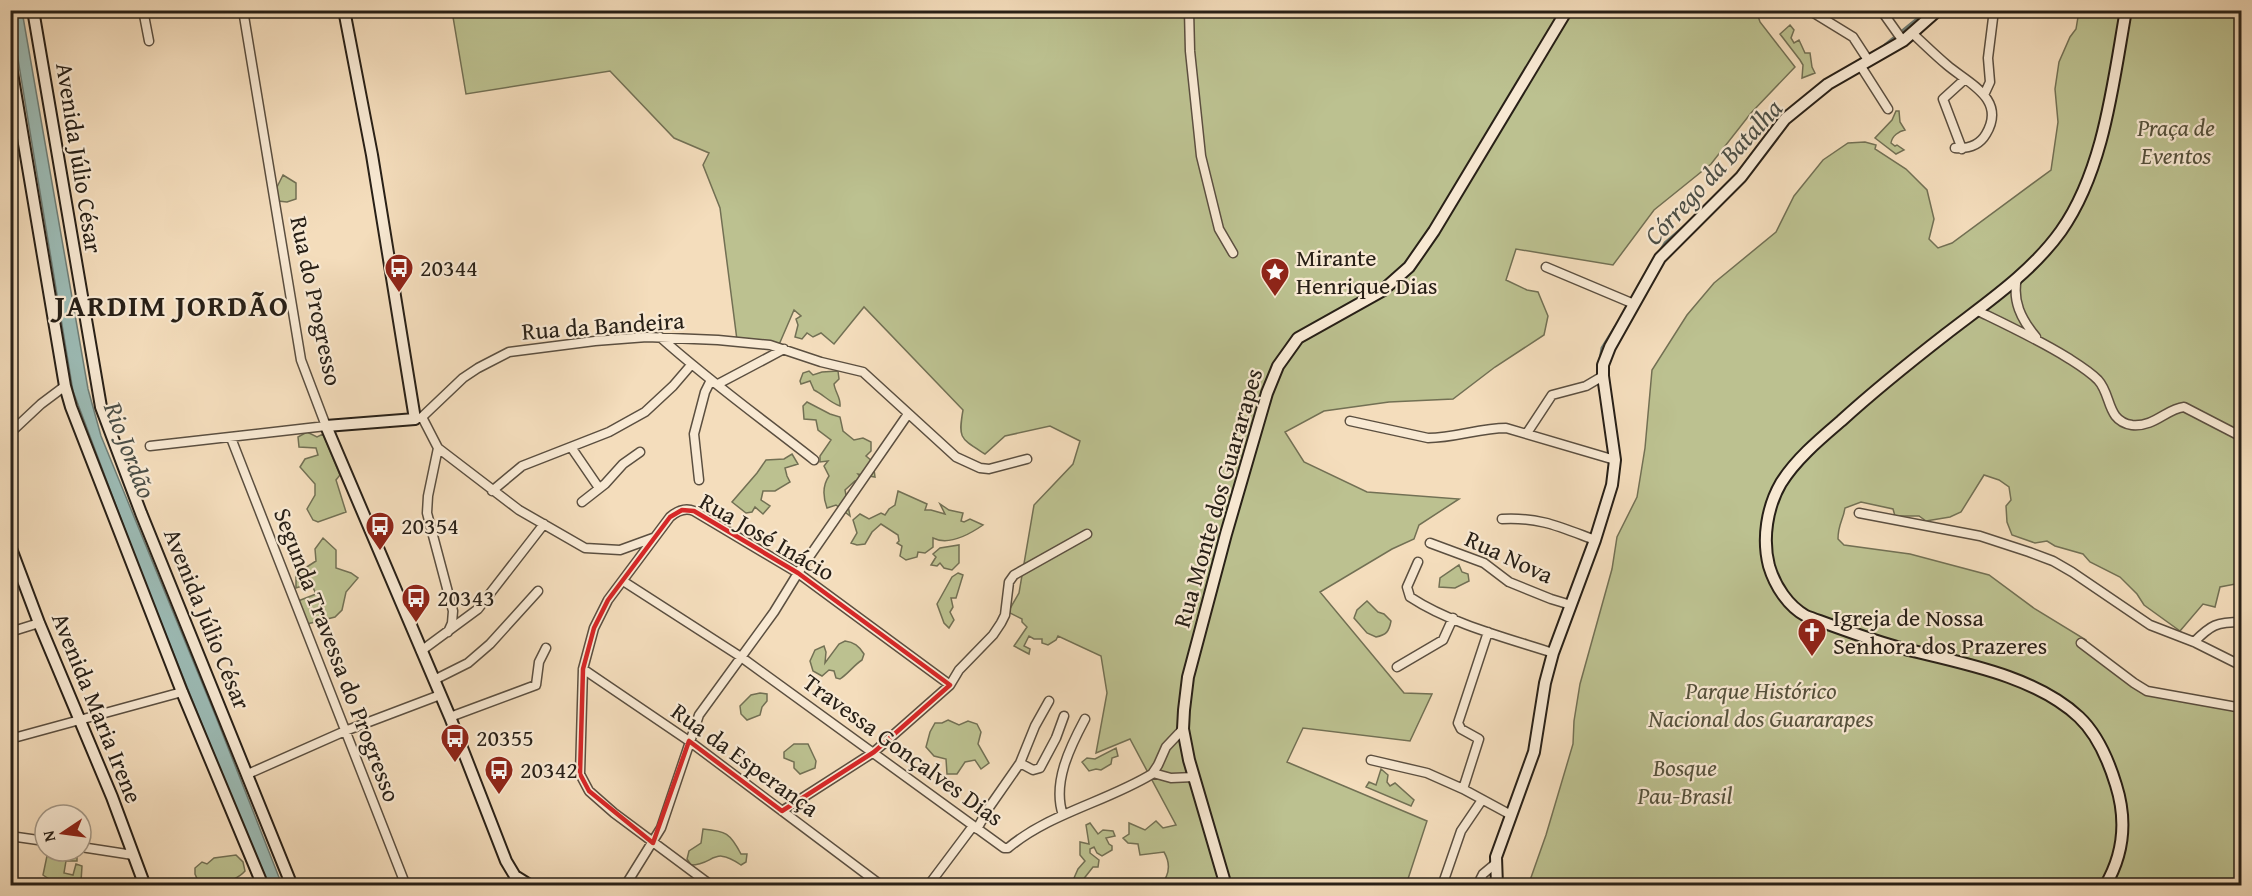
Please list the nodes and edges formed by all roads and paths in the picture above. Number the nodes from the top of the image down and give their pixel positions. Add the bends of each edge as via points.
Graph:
1 (33, 10) edge
2 (143, 10) edge
3 (243, 10) edge
4 (344, 10) edge
5 (1189, 10) edge
6 (1567, 10) edge
7 (1809, 10) edge
8 (1881, 10) edge
9 (1938, 10) edge
10 (1994, 10) edge
11 (2126, 10) edge
12 (1912, 33) junction
13 (149, 40) dead end
14 (1903, 41) junction
15 (10, 61) edge
16 (1864, 62) junction
17 (1965, 79) junction
18 (1984, 95) junction
19 (14, 106) edge
20 (1888, 110) dead end
21 (1233, 253) dead end
22 (1546, 267) dead end
23 (2017, 277) junction
24 (1634, 304) junction
25 (1978, 311) junction
26 (660, 337) junction
27 (2038, 340) junction
28 (784, 349) junction
29 (691, 365) junction
30 (1603, 376) junction
31 (715, 382) junction
32 (65, 386) junction
33 (908, 414) junction
34 (419, 418) junction
35 (1350, 421) dead end
36 (326, 426) junction
37 (10, 433) edge
38 (1527, 433) junction
39 (2241, 437) edge
40 (231, 438) junction
41 (150, 446) dead end
42 (571, 447) junction
43 (438, 448) junction
44 (640, 452) dead end
45 (1028, 459) dead end
46 (814, 460) dead end
47 (1615, 460) junction
48 (699, 480) dead end
49 (599, 488) junction
50 (492, 491) junction
51 (582, 502) dead end
52 (1859, 513) dead end
53 (1502, 519) dead end
54 (544, 524) junction
55 (1087, 534) dead end
56 (656, 537) junction
57 (1595, 540) junction
58 (1430, 543) dead end
59 (10, 546) edge
60 (1418, 562) dead end
61 (798, 573) junction
62 (623, 581) junction
63 (538, 591) dead end
64 (1571, 605) junction
65 (1453, 618) junction
66 (2241, 622) edge
67 (39, 623) junction
68 (10, 632) edge
69 (448, 632) junction
70 (1488, 632) junction
71 (2194, 642) junction
72 (2081, 643) dead end
73 (546, 648) dead end
74 (421, 651) junction
75 (1553, 653) junction
76 (741, 657) junction
77 (2241, 666) edge
78 (1397, 667) dead end
79 (583, 669) junction
80 (434, 680) junction
81 (950, 685) junction
82 (182, 692) junction
83 (440, 695) junction
84 (1049, 701) dead end
85 (2241, 708) edge
86 (1064, 716) dead end
87 (450, 717) junction
88 (79, 719) junction
89 (1085, 719) dead end
90 (1183, 729) junction
91 (345, 731) junction
92 (10, 739) edge
93 (689, 741) junction
94 (874, 752) junction
95 (1371, 760) dead end
96 (1020, 763) junction
97 (1153, 773) junction
98 (248, 774) junction
99 (1194, 777) junction
100 (1463, 789) junction
101 (1482, 800) junction
102 (782, 811) junction
103 (1063, 815) junction
104 (1511, 815) junction
105 (975, 828) junction
106 (10, 836) edge
107 (33, 839) edge
108 (653, 843) junction
109 (93, 849) edge
110 (133, 855) junction
111 (1495, 864) junction
112 (513, 881) edge
113 (145, 885) edge
114 (263, 885) edge
115 (292, 885) edge
116 (406, 885) edge
117 (531, 885) edge
118 (625, 885) edge
119 (712, 885) edge
120 (882, 885) edge
121 (928, 885) edge
122 (1226, 885) edge
123 (1442, 885) edge
124 (1478, 885) edge
125 (1497, 885) edge
126 (2105, 885) edge

1 - 98 street, Avenida Júlio César via 101,407
2 - 13 street
3 - 36 street, Rua do Progresso via 302,360
4 - 34 street
5 - 21 street via 1201,156 1219,229
6 - 90 street, Rua Monte dos Guararapes via 1409,267 1382,291 1298,338 1278,366 1258,421 1188,677
7 - 16 street via 1852,37
8 - 14 street
9 - 12 street
10 - 18 street via 1988,58 1990,82
11 - 23 street via 2107,115 2083,190 2062,230
12 - 14 street
12 - 17 street
14 - 16 street
15 - 19 street, Avenida Júlio César
16 - 20 street
16 - 24 street via 1828,84 1785,119 1741,177 1660,258
17 - 18 street
17 - 18 street via 1943,99 1958,148 1976,145 1990,127 1992,114
19 - 32 street, Avenida Júlio César
22 - 24 street
23 - 25 street
23 - 27 street via 2015,297 2019,312
24 - 30 street via 1605,356
25 - 27 street
25 - 126 street via 1877,388 1791,469 1773,500 1767,556 1778,586 1794,608 1806,616 2032,687 2079,717 2113,773 2121,806 2121,850
26 - 28 street, Rua da Bandeira via 754,342
26 - 29 street
26 - 34 street, Rua da Bandeira via 509,352 463,378
27 - 39 street via 2089,371 2105,393 2111,411 2122,421 2132,425 2149,423 2184,407
28 - 31 street
28 - 33 street, Rua da Bandeira via 863,372
29 - 31 street
29 - 42 street via 645,412
30 - 38 street via 1586,386 1552,395
30 - 47 street
31 - 46 street
31 - 48 street via 705,392 694,434
32 - 37 street
32 - 82 street, Avenida Júlio César via 86,450
33 - 45 street, Rua da Bandeira via 956,457 980,468
33 - 61 street
34 - 36 street
34 - 43 street
35 - 38 street via 1428,438 1489,428
36 - 40 street
36 - 74 street, Rua do Progresso
38 - 47 street
40 - 41 street
40 - 91 street, Segunda Travessa do Progresso
42 - 49 street
42 - 50 street via 522,466
43 - 50 street, Rua José Inácio
43 - 69 street via 428,513 453,611
44 - 49 street
47 - 57 street via 1612,485
49 - 51 street
50 - 54 street, Rua José Inácio
52 - 71 street via 1980,536 2030,552 2072,572 2143,621
53 - 57 street via 1543,521
54 - 56 street, Rua José Inácio via 585,548 598,550 620,550
54 - 69 street via 478,609
55 - 81 street via 1014,575 1001,623
56 - 61 street, Rua José Inácio via 670,517 689,509
56 - 62 street
57 - 64 street
58 - 64 street, Rua Nova via 1484,563 1509,582
59 - 67 street, Avenida Maria Irene
60 - 65 street via 1407,587 1408,594
61 - 76 street
61 - 81 street, Rua José Inácio
62 - 76 street, Travessa Gonçalves Dias
62 - 79 street via 601,612
63 - 80 street via 468,663
64 - 75 street
65 - 70 street
65 - 78 street via 1443,640
66 - 71 street via 2217,623
67 - 68 street
67 - 88 street, Avenida Maria Irene
69 - 74 street
70 - 75 street
70 - 100 street via 1458,723 1479,739
71 - 77 street
72 - 85 street via 2147,691
73 - 87 street via 536,685
74 - 80 street, Rua do Progresso
75 - 104 street via 1534,752
76 - 93 street via 699,715
76 - 94 street, Travessa Gonçalves Dias
79 - 93 street, Rua da Esperança
79 - 108 street via 580,774 584,784
80 - 83 street, Rua do Progresso
81 - 94 street
82 - 88 street
82 - 114 street, Avenida Júlio César
83 - 87 street, Rua do Progresso
83 - 91 street
84 - 96 street
86 - 96 street via 1040,768 1033,770
87 - 112 street, Rua do Progresso
88 - 92 street
88 - 110 street, Avenida Maria Irene
89 - 103 street via 1073,740 1059,786
90 - 97 street via 1166,747
90 - 99 street, Rua Monte dos Guararapes
91 - 98 street
91 - 116 street, Segunda Travessa do Progresso
93 - 102 street, Rua da Esperança
93 - 108 street via 667,814
94 - 102 street
94 - 105 street, Travessa Gonçalves Dias
95 - 100 street via 1427,773
96 - 105 street
97 - 99 street via 1171,778
97 - 103 street, Travessa Gonçalves Dias
98 - 115 street, Avenida Júlio César
99 - 122 street, Rua Monte dos Guararapes
100 - 101 street
101 - 104 street
101 - 123 street via 1461,831
102 - 120 street, Rua da Esperança
103 - 105 street, Travessa Gonçalves Dias via 1028,832 1006,849
104 - 111 street
105 - 121 street
106 - 107 street
108 - 118 street
108 - 119 street
109 - 110 street
110 - 113 street, Avenida Maria Irene
111 - 124 street via 1483,874
111 - 125 street
112 - 117 street

